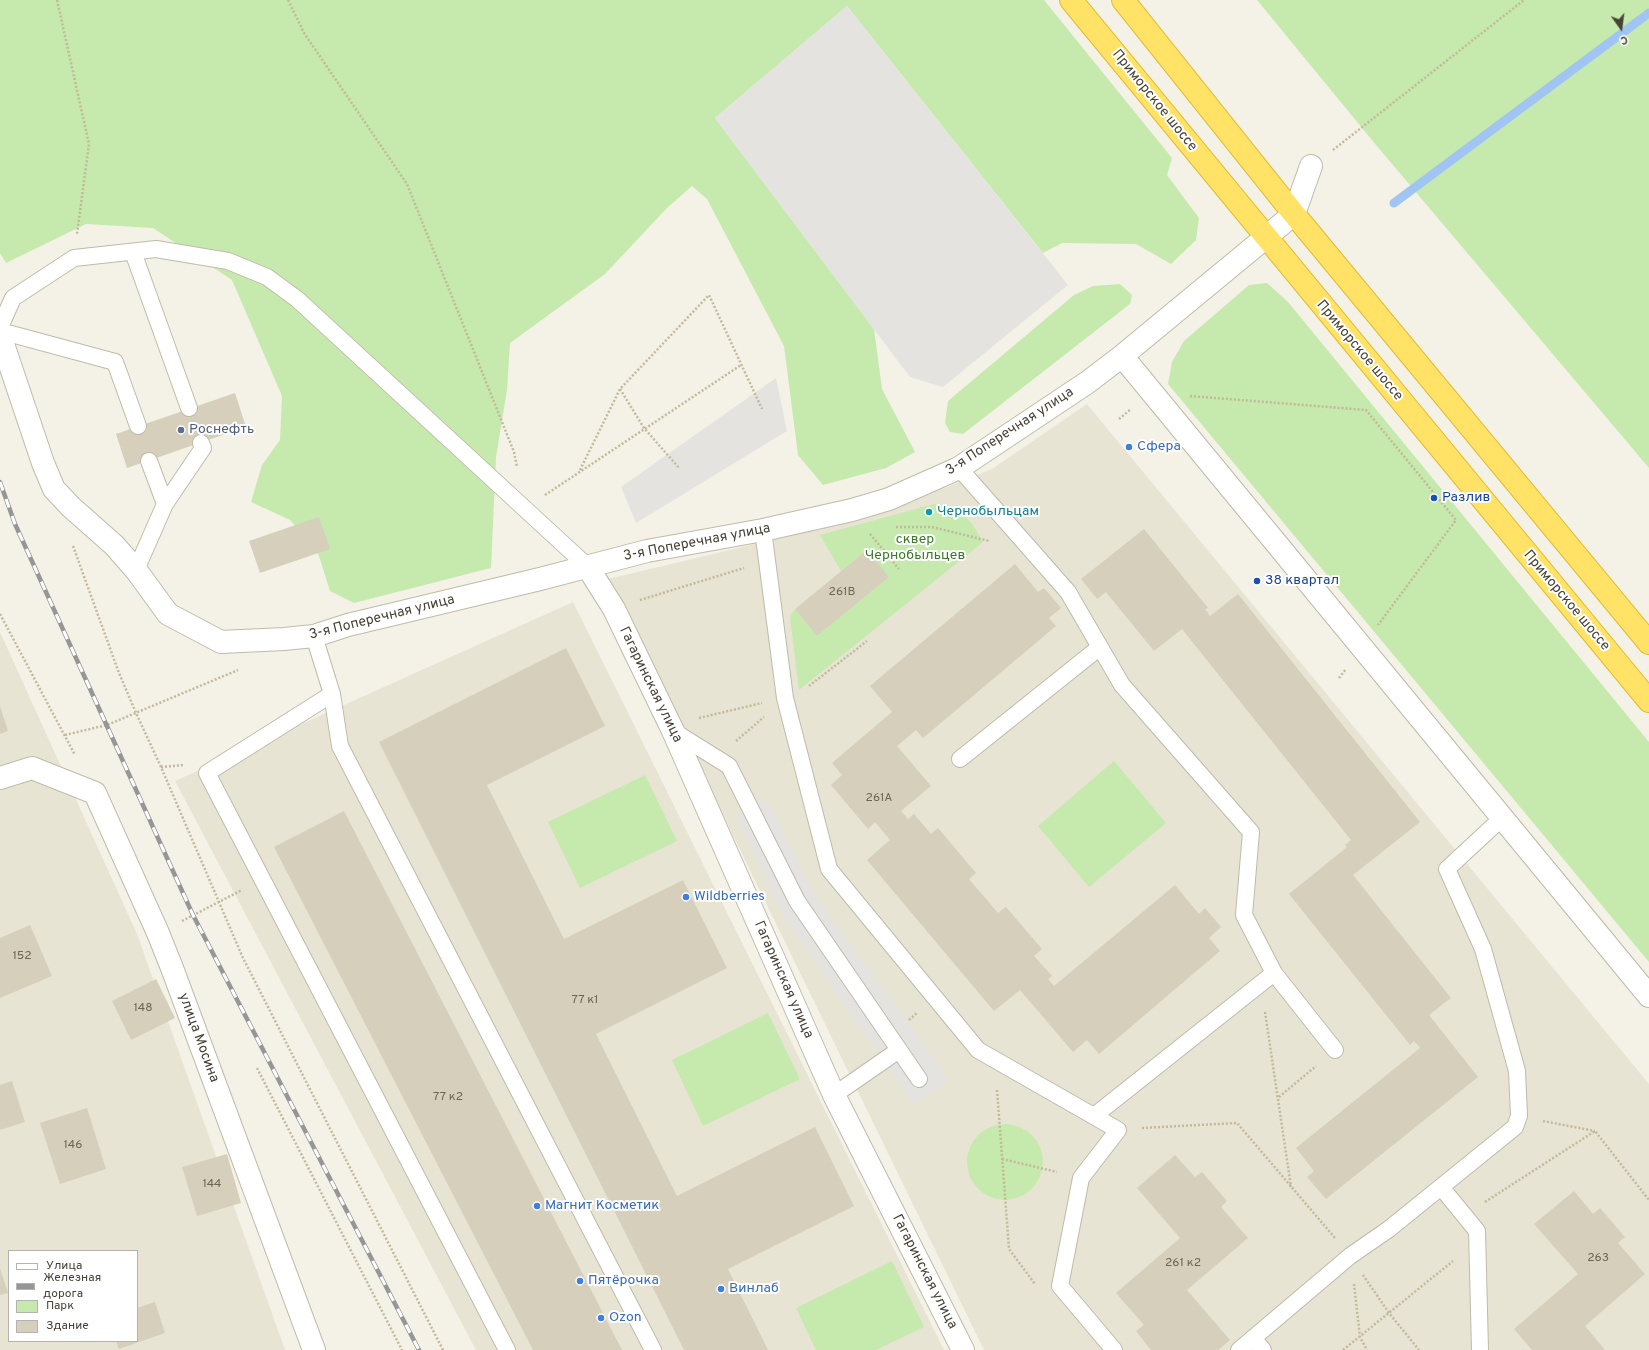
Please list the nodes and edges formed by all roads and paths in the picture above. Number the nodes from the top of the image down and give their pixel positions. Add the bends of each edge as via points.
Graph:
1 (56, 0) edge
2 (288, 0) edge
3 (1071, 0) edge
4 (1123, 0) edge
5 (1524, 0) edge
6 (1311, 166) joint
7 (1294, 214) junction
8 (1266, 238) junction
9 (133, 252) junction
10 (74, 258) junction
11 (0, 326) edge
12 (0, 330) edge
13 (0, 335) edge
14 (1122, 356) junction
15 (741, 365) junction
16 (620, 389) junction
17 (1152, 392) junction
18 (189, 408) dead end
19 (762, 410) dead end
20 (1119, 419) dead end
21 (138, 426) dead end
22 (644, 428) junction
23 (201, 443) dead end
24 (149, 461) dead end
25 (679, 468) dead end
26 (959, 468) junction
27 (579, 472) junction
28 (165, 504) junction
29 (525, 509) junction
30 (852, 510) junction
31 (763, 530) junction
32 (73, 546) dead end
33 (587, 566) junction
34 (899, 569) dead end
35 (136, 570) junction
36 (1398, 598) dead end
37 (0, 614) edge
38 (314, 636) junction
39 (867, 641) dead end
40 (1649, 643) edge
41 (1100, 647) junction
42 (332, 694) junction
43 (785, 698) junction
44 (1649, 701) edge
45 (136, 713) junction
46 (671, 728) junction
47 (65, 735) junction
48 (717, 758) junction
49 (960, 759) dead end
50 (187, 764) dead end
51 (161, 767) junction
52 (0, 778) edge
53 (95, 793) junction
54 (1502, 818) junction
55 (246, 888) dead end
56 (219, 902) junction
57 (158, 933) junction
58 (1274, 973) junction
59 (1261, 983) junction
60 (1649, 996) edge
61 (899, 1050) junction
62 (1335, 1050) joint
63 (994, 1060) junction
64 (257, 1068) dead end
65 (919, 1079) dead end
66 (834, 1095) junction
67 (1278, 1097) junction
68 (1094, 1116) junction
69 (1519, 1116) junction
70 (1118, 1130) junction
71 (1595, 1131) junction
72 (1002, 1159) junction
73 (1081, 1178) junction
74 (1292, 1187) junction
75 (1441, 1188) junction
76 (1649, 1200) edge
77 (1464, 1216) junction
78 (1477, 1242) junction
79 (1350, 1256) junction
80 (1037, 1287) dead end
81 (1389, 1313) junction
82 (1360, 1337) junction
83 (1252, 1338) junction
84 (314, 1350) edge
85 (402, 1350) edge
86 (443, 1350) edge
87 (507, 1350) edge
88 (653, 1350) edge
89 (963, 1350) edge
90 (1114, 1350) edge
91 (1239, 1350) edge
92 (1263, 1350) edge
93 (1343, 1350) edge
94 (1367, 1350) edge
95 (1419, 1350) edge
96 (1480, 1350) edge

1 - 10 path via 89,144
2 - 29 path via 304,33 407,184 514,452
3 - 8 highway, Приморское шоссе
4 - 7 highway
5 - 6 path
6 - 7 street, 3-я Поперечная улица
7 - 8 street, 3-я Поперечная улица
7 - 40 highway
8 - 14 street, 3-я Поперечная улица
8 - 44 highway, Приморское шоссе
9 - 10 lane
9 - 18 lane
9 - 29 lane via 156,249 228,260 267,276 297,299
10 - 11 lane via 13,298
12 - 21 lane via 115,362
13 - 35 street, 3-я Поперечная улица via 42,463 54,489 114,545
14 - 17 street
14 - 26 street, 3-я Поперечная улица via 1088,382
15 - 16 path via 709,295
15 - 19 path
15 - 22 path
16 - 22 path
16 - 27 path
17 - 20 path
17 - 36 path via 1366,410 1456,520
17 - 54 street
22 - 25 path
22 - 27 path
23 - 28 lane via 203,448
24 - 28 lane
26 - 30 street, 3-я Поперечная улица via 889,499
26 - 41 lane via 1068,592
27 - 29 path
28 - 35 lane
29 - 33 lane
30 - 31 street, 3-я Поперечная улица
30 - 34 path
31 - 33 street, 3-я Поперечная улица via 647,551
31 - 43 lane
32 - 45 path
33 - 38 street, 3-я Поперечная улица via 348,625
33 - 46 street, Гагаринская улица via 614,609
35 - 38 street, 3-я Поперечная улица via 168,614 221,642
37 - 47 path
38 - 42 lane
39 - 43 path via 797,696
41 - 49 lane
41 - 58 lane via 1122,685 1251,832 1244,915
42 - 87 lane via 207,773
42 - 88 lane via 340,746
43 - 46 path
43 - 48 path
43 - 63 lane via 829,869 978,1050
45 - 47 path via 107,725
45 - 51 path
46 - 48 lane
46 - 66 street, Гагаринская улица
47 - 53 path
48 - 61 lane via 729,766 797,901
50 - 51 path
51 - 56 path
52 - 53 street via 32,768
53 - 57 street, улица Мосина
54 - 60 street
54 - 69 lane via 1447,869 1483,949 1517,1072
55 - 56 path
56 - 57 path
56 - 86 path via 243,958
57 - 84 street, улица Мосина
58 - 59 lane
58 - 62 lane
59 - 67 path
59 - 68 lane
61 - 65 lane
61 - 66 lane
62 - 67 path
63 - 68 lane
63 - 72 path
64 - 85 path
66 - 89 street, Гагаринская улица
67 - 74 path
68 - 70 lane
69 - 71 path
69 - 75 lane via 1515,1127
70 - 73 lane
70 - 74 path via 1237,1123
71 - 76 path
71 - 77 path
72 - 73 path
72 - 80 path via 1009,1249
73 - 90 lane via 1060,1286
74 - 79 path
75 - 77 lane
75 - 79 lane
77 - 78 lane via 1478,1231
78 - 81 path
78 - 96 lane
79 - 81 path
79 - 82 path
79 - 83 lane
81 - 82 path
81 - 95 path
82 - 93 path
82 - 94 path
83 - 91 lane
83 - 92 lane

